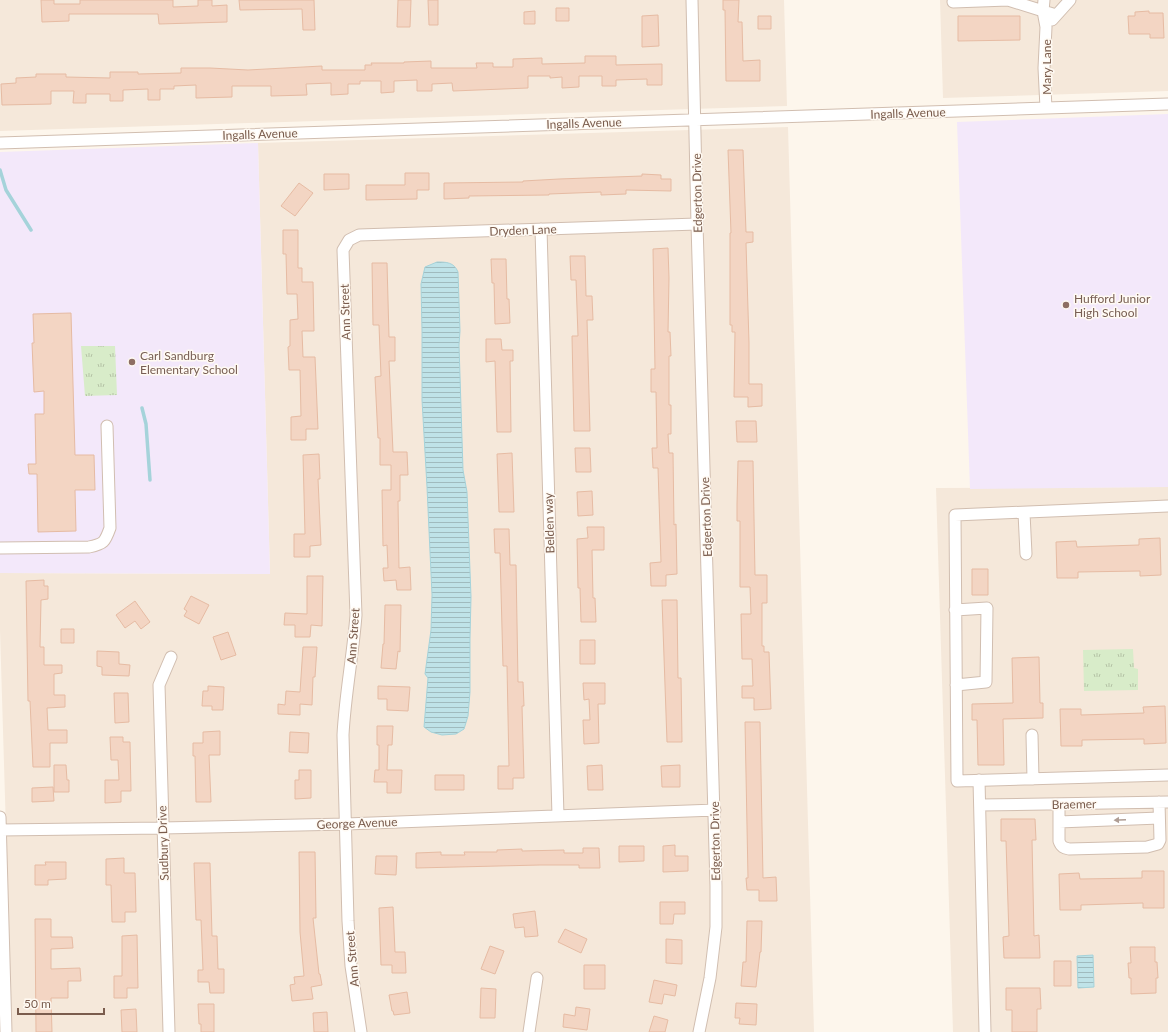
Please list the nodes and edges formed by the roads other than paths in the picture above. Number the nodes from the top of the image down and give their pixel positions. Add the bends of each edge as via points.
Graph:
1 (692, 0) edge
2 (1070, 0) edge
3 (952, 2) dead end
4 (1043, 6) edge
5 (1056, 16) junction
6 (1046, 27) junction
7 (1168, 104) edge
8 (1046, 108) junction
9 (695, 120) junction
10 (0, 143) edge
11 (697, 224) junction
12 (540, 229) junction
13 (349, 240) joint
14 (108, 426) dead end
15 (1168, 506) edge
16 (1024, 513) junction
17 (0, 548) edge
18 (1026, 554) dead end
19 (955, 610) junction
20 (171, 657) dead end
21 (956, 685) junction
22 (1032, 734) dead end
23 (1168, 775) edge
24 (1033, 779) junction
25 (979, 780) junction
26 (1163, 802) edge
27 (1059, 804) junction
28 (980, 805) junction
29 (714, 810) junction
30 (558, 816) junction
31 (0, 817) edge
32 (1159, 818) junction
33 (1059, 822) junction
34 (346, 824) junction
35 (162, 828) junction
36 (0, 830) edge
37 (537, 978) dead end
38 (6, 1032) edge
39 (169, 1032) edge
40 (361, 1032) edge
41 (529, 1032) edge
42 (699, 1032) edge
43 (985, 1032) edge

1 - 9 street, Edgerton Drive
2 - 5 street, Mary Lane
3 - 4 street via 1008,0
4 - 5 street
4 - 6 street, Mary Lane
5 - 6 street, Mary Lane
6 - 8 street, Mary Lane
7 - 8 street, Ingalls Avenue
8 - 9 street, Ingalls Avenue
9 - 10 street, Ingalls Avenue
9 - 11 street, Edgerton Drive
11 - 12 street, Dryden Lane
11 - 29 street, Edgerton Drive
12 - 13 street, Dryden Lane via 359,235
12 - 30 street, Belden way
13 - 34 street, Ann Street via 343,250 356,615 344,706
14 - 17 street via 110,528 106,539 101,544 88,547
15 - 16 street
16 - 18 street
16 - 19 street via 955,515
19 - 21 street
19 - 21 street via 987,608 986,682
20 - 35 street, Sudbury Drive via 159,685
21 - 25 street via 957,781
22 - 24 street
23 - 24 street
24 - 25 street
25 - 28 street
26 - 27 street, Braemer
26 - 32 street
27 - 28 street, Braemer
27 - 33 street
28 - 43 street
29 - 30 street, George Avenue
29 - 42 street, Edgerton Drive via 716,927 710,978
30 - 34 street, George Avenue
31 - 36 street
32 -> 33 street
32 - 33 street via 1160,840 1158,844 1147,847 1064,848 1059,841
34 - 35 street, George Avenue
34 - 40 street, Ann Street via 351,966
35 - 36 street, George Avenue
35 - 39 street, Sudbury Drive
36 - 38 street
37 - 41 street

